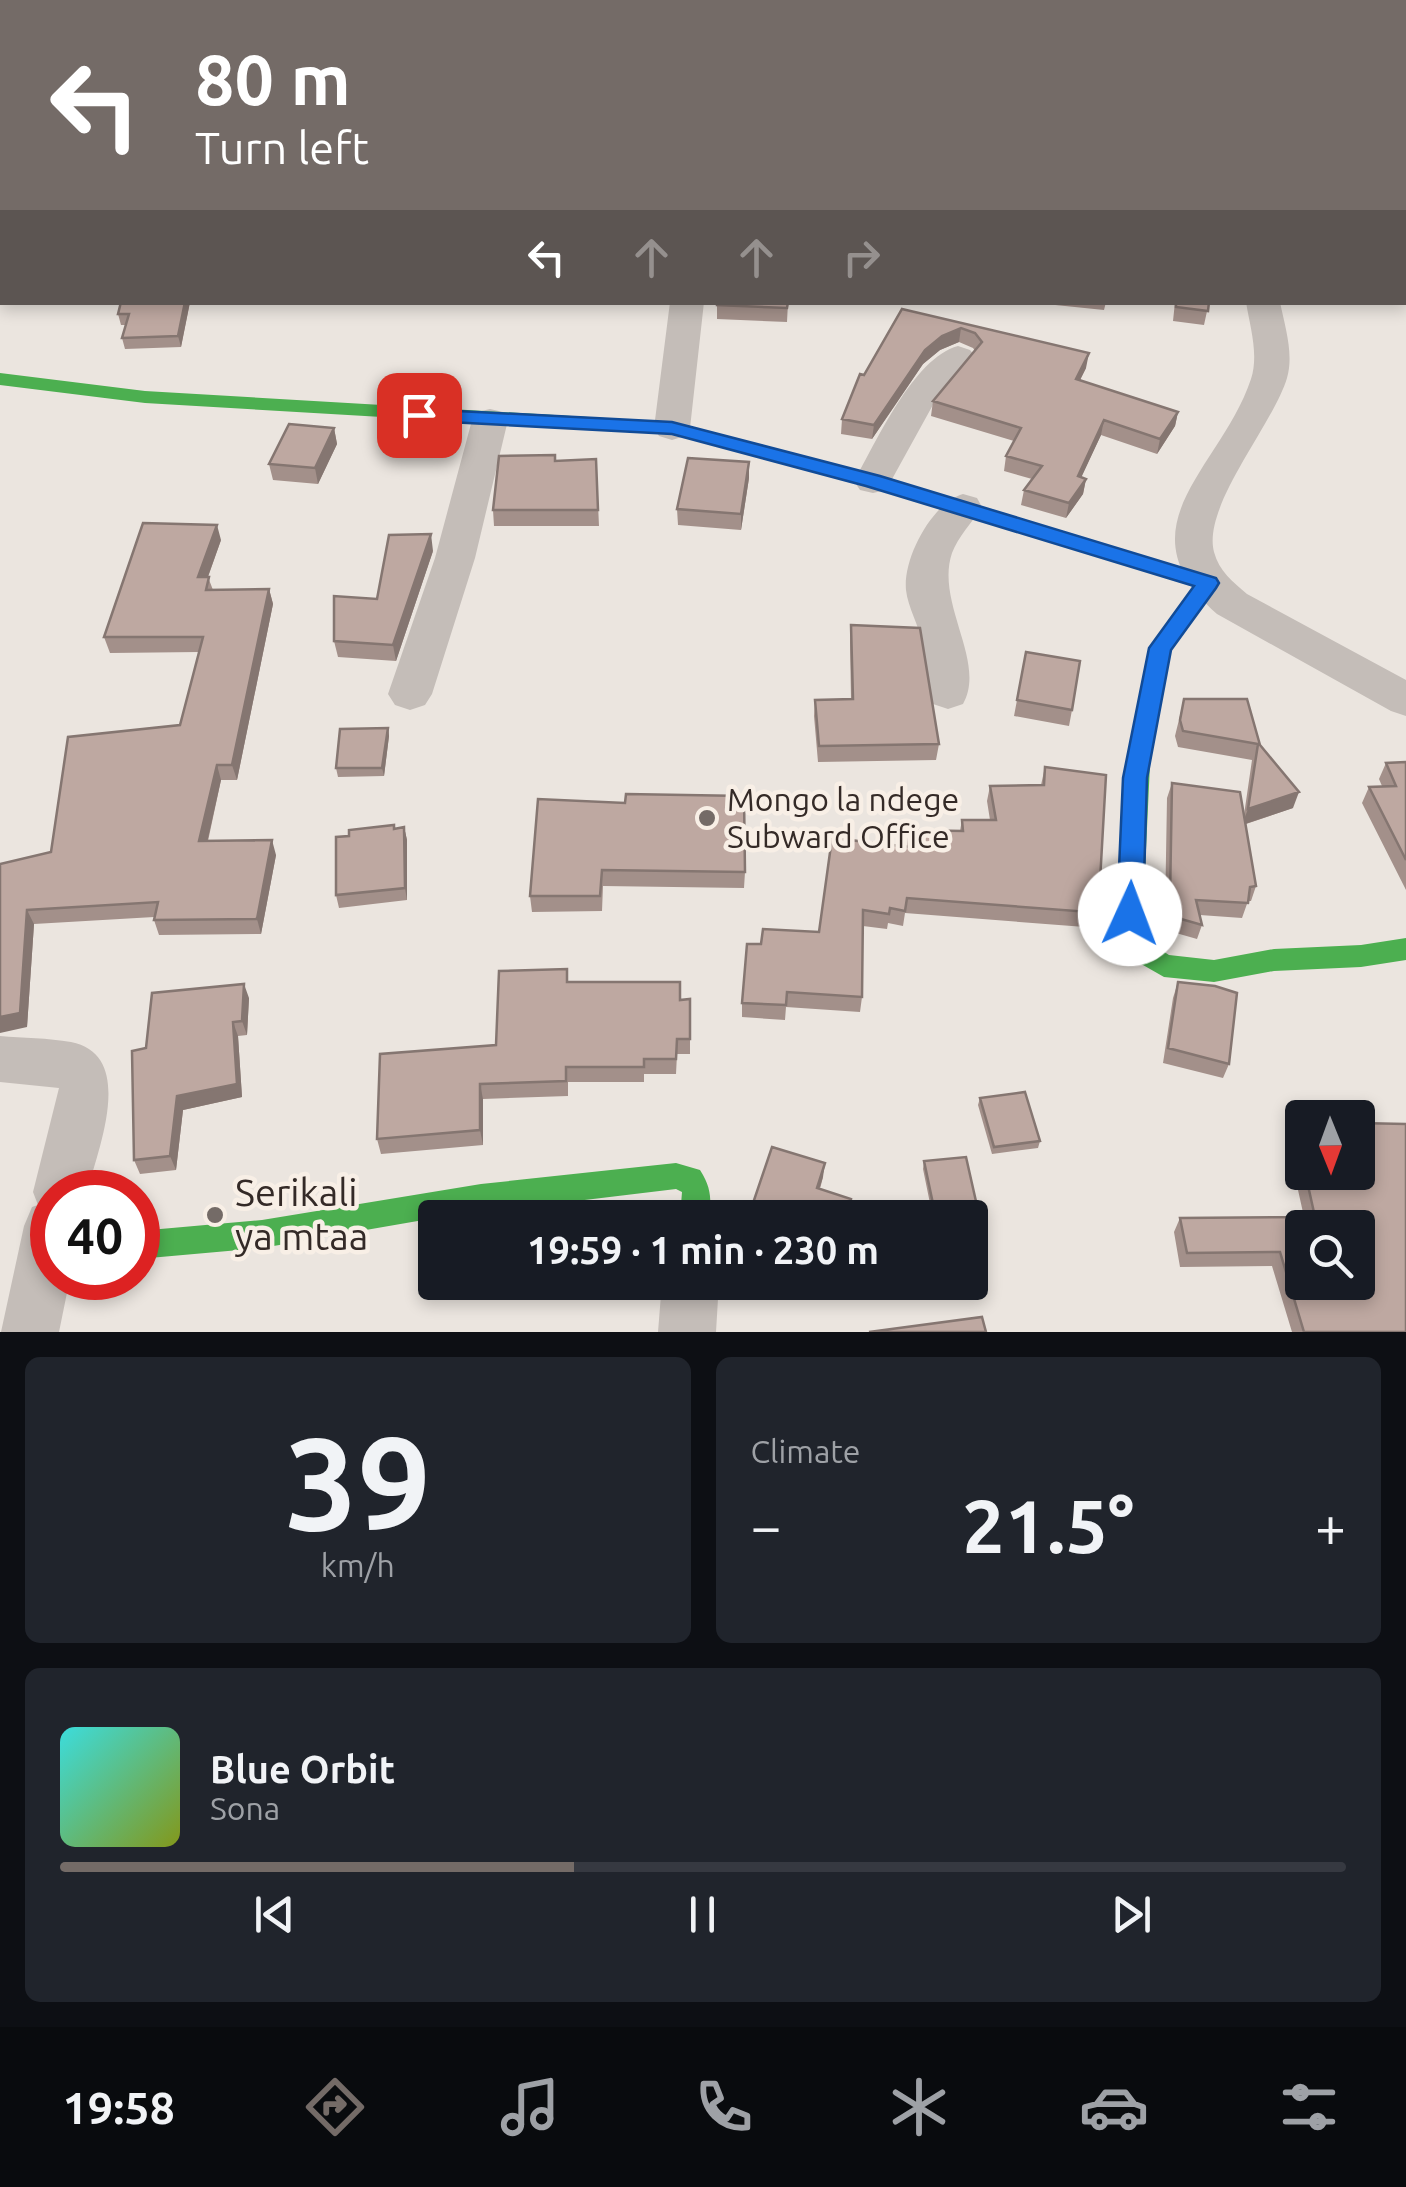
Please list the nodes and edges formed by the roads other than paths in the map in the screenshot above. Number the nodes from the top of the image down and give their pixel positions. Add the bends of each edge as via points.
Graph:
1 (687, 305) edge
2 (1264, 305) edge
3 (958, 357) dead end
4 (0, 380) edge
5 (490, 420) junction
6 (672, 428) junction
7 (873, 481) junction
8 (963, 507) junction
9 (1208, 583) junction
10 (948, 693) dead end
11 (410, 694) dead end
12 (1406, 700) edge
13 (1406, 949) edge
14 (0, 1058) edge
15 (65, 1170) edge
16 (469, 1200) edge
17 (696, 1200) edge
18 (418, 1208) edge
19 (160, 1243) edge
20 (37, 1300) edge
21 (689, 1300) edge
22 (30, 1332) edge
23 (687, 1332) edge

1 - 6 street
2 - 9 street via 1272,350 1269,378 1194,524 1194,552
3 - 7 street via 919,398
4 - 5 street via 145,398
5 - 6 street
5 - 11 street via 444,607
6 - 7 street
7 - 8 street
8 - 9 street
8 - 10 street via 932,550 926,588 943,640
9 - 12 street via 1232,604
9 - 13 street via 1160,648 1135,778 1130,914 1138,949 1164,966 1214,971
14 - 15 street via 72,1064 80,1072 84,1088
16 - 17 street via 676,1176 690,1179
18 - 19 street
20 - 22 street
21 - 23 street

